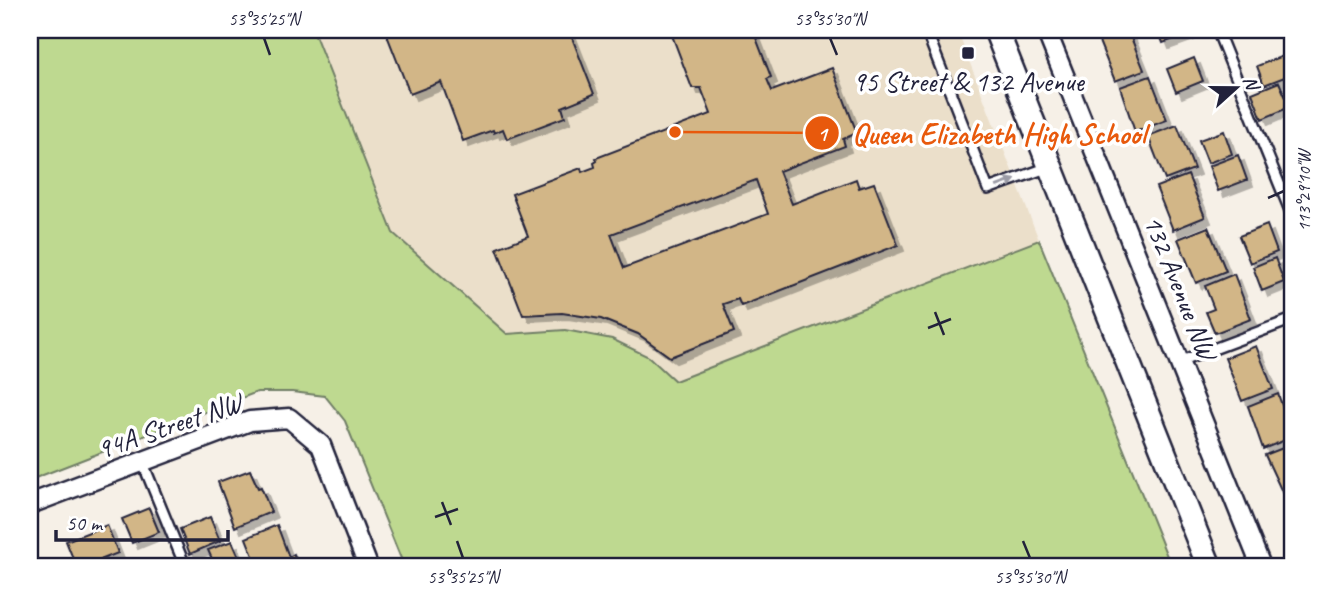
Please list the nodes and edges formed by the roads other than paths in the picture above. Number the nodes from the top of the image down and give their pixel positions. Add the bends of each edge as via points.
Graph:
1 (926, 30) edge
2 (996, 30) edge
3 (1046, 30) edge
4 (1217, 30) edge
5 (1050, 167) junction
6 (1293, 218) edge
7 (1293, 319) edge
8 (1179, 362) junction
9 (142, 461) junction
10 (30, 504) edge
11 (185, 566) edge
12 (368, 566) edge
13 (1209, 566) edge
14 (1261, 566) edge

1 -> 5 lane via 988,189
2 - 5 street
3 - 8 street, 132 Avenue NW
4 - 6 lane
5 - 13 street
7 - 8 lane
8 - 14 street, 132 Avenue NW
9 - 10 street, 94A Street NW
9 - 11 lane
9 - 12 street, 94A Street NW via 250,421 289,418 321,445

